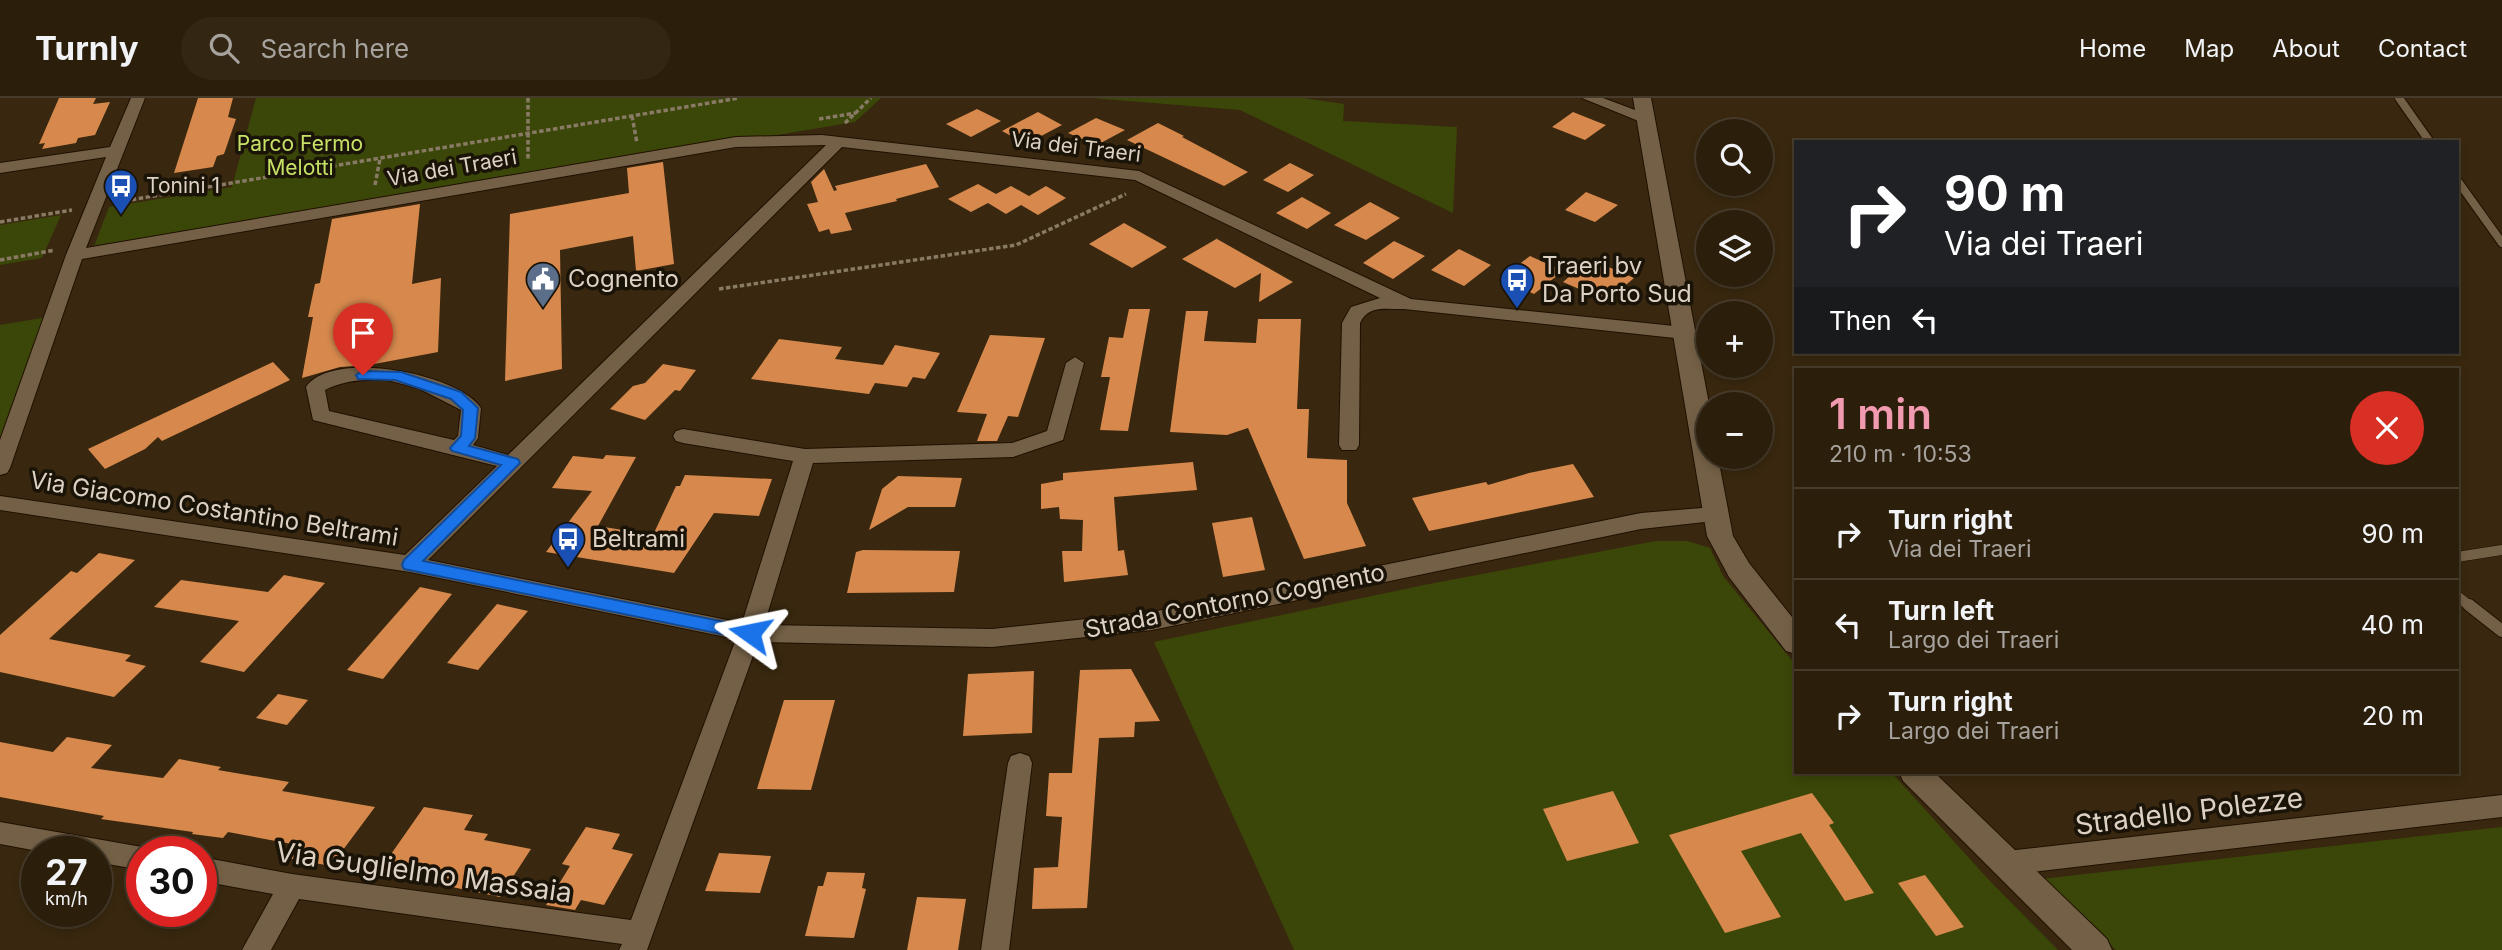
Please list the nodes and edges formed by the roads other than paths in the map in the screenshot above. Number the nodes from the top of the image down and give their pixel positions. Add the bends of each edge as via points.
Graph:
1 (138, 98) edge
2 (1589, 98) edge
3 (1642, 98) edge
4 (2399, 98) edge
5 (1646, 119) junction
6 (2429, 140) edge
7 (832, 142) junction
8 (117, 151) junction
9 (0, 168) edge
10 (2459, 183) edge
11 (2502, 243) edge
12 (77, 251) junction
13 (1408, 304) junction
14 (1684, 333) junction
15 (1075, 363) dead end
16 (683, 436) dead end
17 (1349, 444) dead end
18 (458, 448) junction
19 (805, 456) junction
20 (512, 463) junction
21 (0, 468) edge
22 (0, 503) edge
23 (1714, 514) junction
24 (2502, 550) edge
25 (2459, 557) edge
26 (410, 565) junction
27 (2459, 598) edge
28 (2502, 631) edge
29 (750, 633) junction
30 (1794, 640) edge
31 (1020, 763) dead end
32 (1916, 774) edge
33 (2502, 806) edge
34 (0, 833) edge
35 (126, 856) edge
36 (2007, 863) junction
37 (217, 872) edge
38 (292, 886) junction
39 (636, 942) edge
40 (256, 950) edge
41 (995, 950) edge
42 (2095, 950) edge

1 - 8 street
2 - 5 street
3 - 5 street
4 - 6 lane
5 - 14 street
7 - 12 street, Via dei Traeri via 736,142
7 - 13 street, Via dei Traeri via 1139,176
7 - 20 street
8 - 9 street
8 - 12 street
10 - 11 lane
12 - 21 street
13 - 14 street, Via dei Traeri
13 - 17 street, Via dei Traeri via 1375,303 1357,311 1351,323
14 - 23 street
15 - 19 street via 1056,435 1013,450
16 - 19 street
18 - 18 street via 468,438 471,408 456,396 396,375 363,375 323,381 315,387 320,415
18 - 20 street
19 - 29 street
20 - 26 street
22 - 26 street, Via Giacomo Costantino Beltrami
23 - 29 street, Strada Contorno Cognento via 1641,521 1152,621 1073,631 992,638
23 - 30 street via 1739,570
24 - 25 lane
26 - 29 street, Via Giacomo Costantino Beltrami
27 - 28 lane
29 - 39 street
31 - 41 street
32 - 36 street
33 - 36 street, Stradello Polezze
34 - 35 street
36 - 42 street
37 - 38 street, Via Guglielmo Massaia
38 - 39 street, Via Guglielmo Massaia
38 - 40 street

